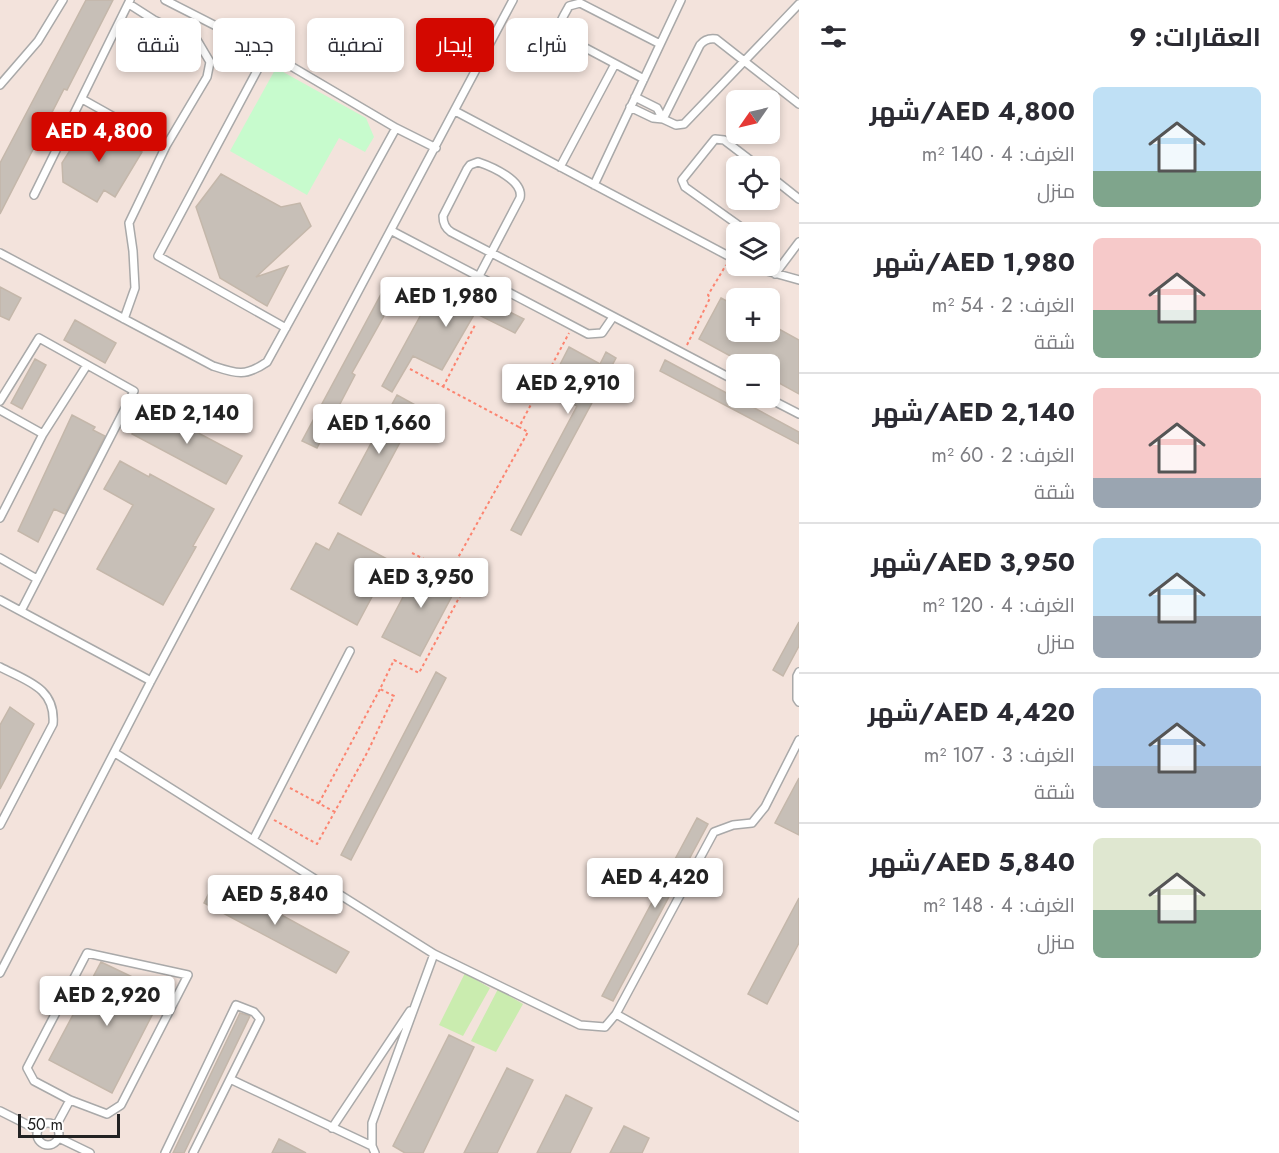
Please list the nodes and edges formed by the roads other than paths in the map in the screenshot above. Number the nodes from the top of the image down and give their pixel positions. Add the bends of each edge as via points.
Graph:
1 (63, 0) edge
2 (165, 0) edge
3 (513, 0) edge
4 (681, 0) edge
5 (129, 2) edge
6 (799, 4) edge
7 (213, 24) edge
8 (660, 44) junction
9 (745, 62) junction
10 (615, 64) junction
11 (295, 68) edge
12 (256, 72) edge
13 (644, 79) junction
14 (0, 85) edge
15 (635, 97) junction
16 (81, 99) junction
17 (799, 104) edge
18 (630, 107) junction
19 (455, 111) junction
20 (663, 119) junction
21 (396, 128) junction
22 (166, 146) junction
23 (436, 148) junction
24 (745, 156) edge
25 (560, 166) junction
26 (594, 184) junction
27 (780, 184) edge
28 (34, 195) dead end
29 (799, 199) edge
30 (734, 222) edge
31 (392, 231) junction
32 (799, 242) edge
33 (0, 253) edge
34 (491, 253) junction
35 (726, 255) edge
36 (780, 266) edge
37 (780, 275) edge
38 (479, 276) junction
39 (799, 280) edge
40 (614, 317) junction
41 (124, 319) junction
42 (286, 328) junction
43 (87, 365) junction
44 (726, 376) edge
45 (0, 401) edge
46 (780, 404) edge
47 (0, 410) edge
48 (799, 414) edge
49 (43, 434) junction
50 (0, 518) edge
51 (0, 558) edge
52 (37, 579) junction
53 (0, 600) edge
54 (21, 611) junction
55 (350, 651) dead end
56 (0, 667) edge
57 (799, 672) edge
58 (151, 681) junction
59 (799, 702) edge
60 (799, 740) edge
61 (116, 753) junction
62 (0, 825) edge
63 (253, 840) junction
64 (434, 954) junction
65 (0, 973) edge
66 (416, 1002) junction
67 (616, 1014) junction
68 (230, 1079) junction
69 (70, 1100) junction
70 (0, 1111) edge
71 (799, 1117) edge
72 (56, 1126) junction
73 (332, 1128) junction
74 (38, 1130) junction
75 (59, 1138) junction
76 (374, 1150) edge
77 (90, 1153) edge
78 (165, 1153) edge
79 (193, 1153) edge

1 - 14 lane via 38,41
2 - 7 lane
3 - 19 lane
4 - 8 lane
5 - 16 lane
5 - 22 lane via 154,20 197,40 210,62 207,77
6 - 9 lane
8 - 10 lane via 580,3 571,5 559,26 560,33
8 - 13 lane
9 - 17 lane
9 - 20 lane via 684,124
9 - 20 lane via 716,39 707,39
10 - 13 lane
10 - 25 lane
11 - 21 lane
12 - 42 lane via 158,256
13 - 15 lane
15 - 18 lane
15 - 20 lane via 657,108
16 - 22 lane
16 - 28 lane
18 - 20 lane
18 - 26 lane
19 - 23 lane
19 - 25 lane
21 - 23 lane
21 - 42 lane
22 - 41 lane via 129,224 135,288
23 - 31 lane
24 - 30 lane via 720,138 712,142 682,180 685,187
25 - 26 lane
26 - 35 lane
27 - 29 lane
31 - 38 lane
31 - 58 lane
32 - 36 lane
33 - 41 lane
34 - 34 lane via 451,232 443,220 467,169 474,163 513,180 521,193
34 - 38 lane
34 - 40 lane
37 - 39 lane
38 - 40 lane via 588,334 596,335 607,328
40 - 44 lane
41 - 42 lane via 232,373 252,372 267,362
43 - 45 lane via 39,338
43 - 49 lane
43 - 52 lane via 134,391
46 - 48 lane
47 - 49 lane
49 - 50 lane
51 - 52 lane
52 - 54 lane
53 - 54 lane
54 - 58 lane
55 - 63 lane
56 - 62 lane via 45,692 54,712 53,724
57 - 59 lane
58 - 61 lane
60 - 67 lane via 765,807 752,823 714,832
61 - 63 lane
61 - 65 lane
63 - 64 lane
64 - 66 lane
64 - 67 lane via 580,1025 605,1027
66 - 73 lane
66 - 76 lane via 372,1124
67 - 71 lane
68 - 73 lane
68 - 78 lane via 260,1019 254,1012 236,1005
68 - 79 lane
69 - 69 lane via 107,1114 121,1105 188,975 87,953 27,1068 34,1081
69 - 72 lane
70 - 74 lane
72 - 74 lane via 48,1123
72 - 75 lane
73 - 76 lane
74 - 75 lane via 38,1138 44,1144 53,1144
75 - 77 lane

